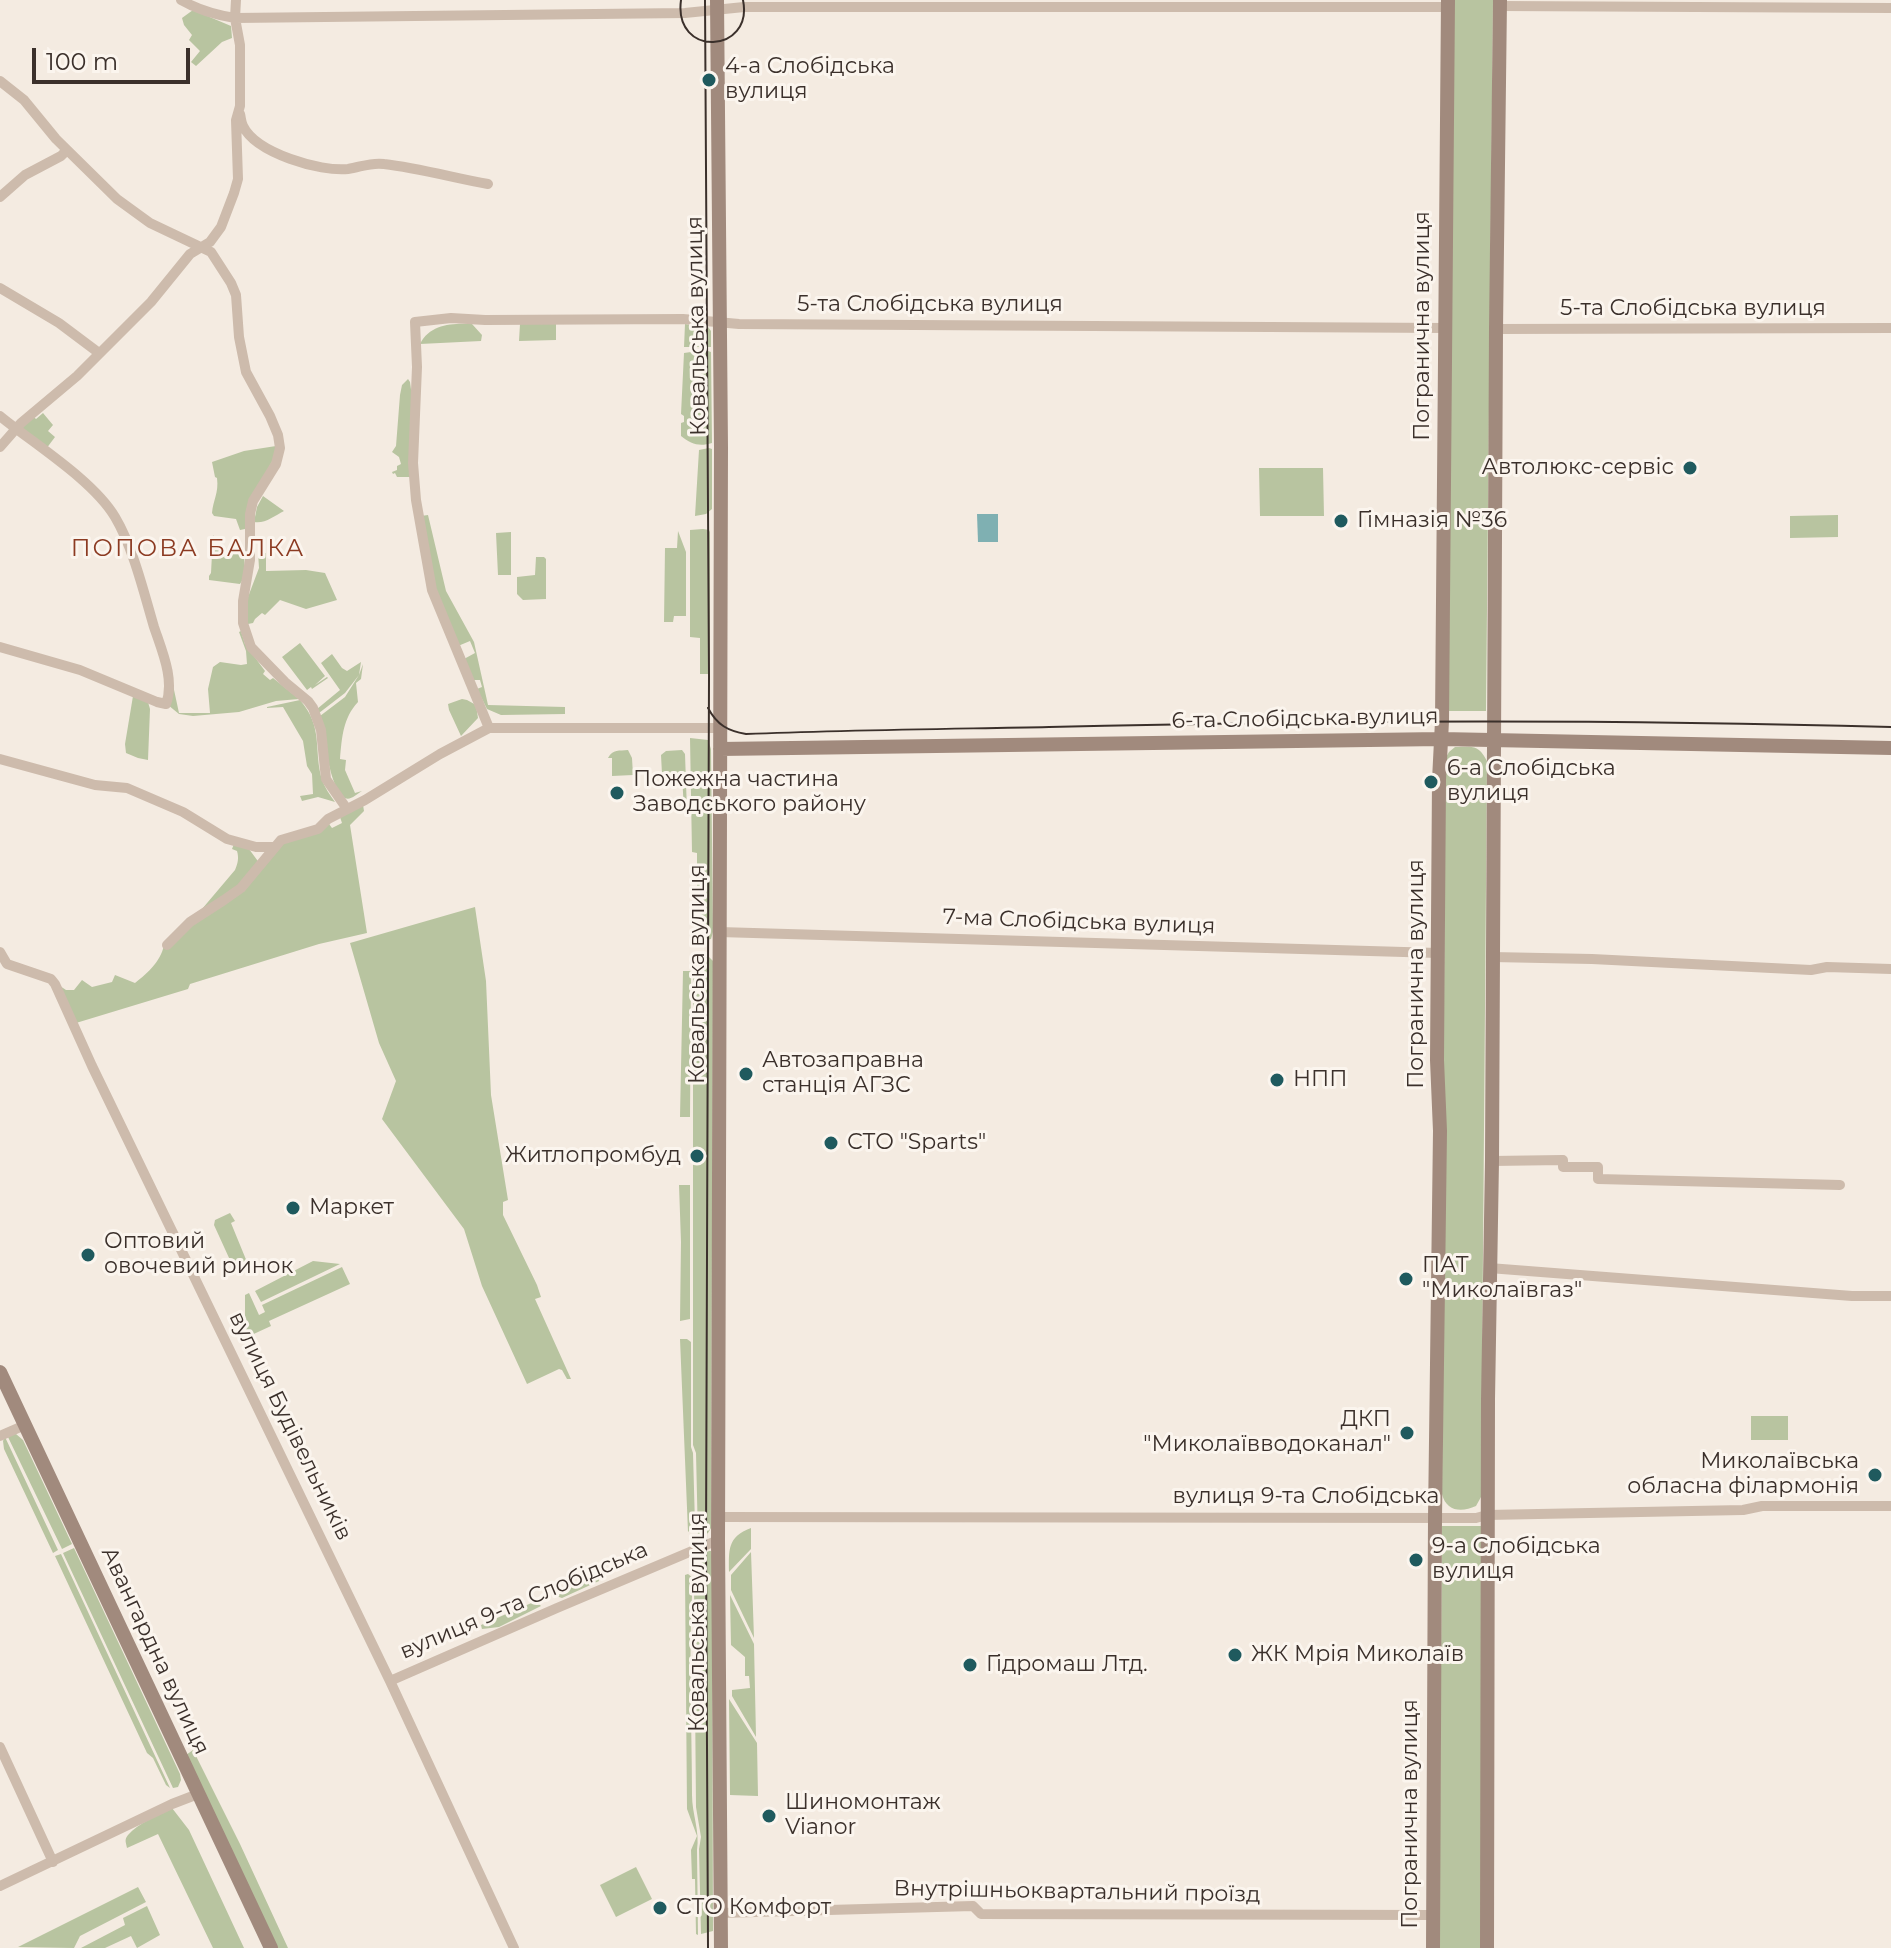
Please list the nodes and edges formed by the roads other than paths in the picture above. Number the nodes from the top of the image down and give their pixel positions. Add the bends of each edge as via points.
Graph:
1 (181, 0) edge
2 (236, 0) edge
3 (1500, 3) edge
4 (1448, 4) edge
5 (718, 5) edge
6 (1891, 8) edge
7 (235, 18) junction
8 (0, 81) edge
9 (239, 112) junction
10 (67, 150) junction
11 (488, 184) dead end
12 (0, 197) edge
13 (200, 247) junction
14 (0, 288) edge
15 (719, 323) junction
16 (1446, 328) junction
17 (1891, 328) edge
18 (1496, 329) junction
19 (99, 353) junction
20 (0, 416) edge
21 (16, 429) junction
22 (0, 447) edge
23 (0, 647) edge
24 (489, 728) junction
25 (720, 728) junction
26 (1441, 739) junction
27 (1493, 739) junction
28 (1891, 748) edge
29 (720, 749) junction
30 (0, 759) edge
31 (347, 809) junction
32 (275, 847) junction
33 (719, 932) junction
34 (167, 945) dead end
35 (0, 952) edge
36 (1438, 953) junction
37 (1492, 957) junction
38 (1891, 969) edge
39 (1492, 1161) junction
40 (1840, 1185) dead end
41 (1489, 1268) junction
42 (1891, 1296) edge
43 (0, 1372) edge
44 (25, 1425) junction
45 (0, 1436) edge
46 (1891, 1506) edge
47 (1487, 1515) junction
48 (719, 1517) junction
49 (1435, 1518) junction
50 (718, 1540) junction
51 (390, 1681) junction
52 (0, 1747) edge
53 (198, 1794) junction
54 (53, 1862) junction
55 (0, 1886) edge
56 (720, 1913) junction
57 (1433, 1915) junction
58 (271, 1948) edge
59 (514, 1948) edge
60 (721, 1948) edge
61 (1433, 1948) edge
62 (1487, 1948) edge

1 - 7 street
2 - 7 street
3 - 6 street
3 - 18 main road
4 - 5 street
4 - 16 main road, Погранична вулиця
5 - 7 street via 685,13
5 - 15 main road, Ковальська вулиця
7 - 9 street
8 - 10 street
9 - 11 street via 253,137 282,156 309,165 345,169 384,164
9 - 13 street via 237,186 220,230
10 - 12 street
10 - 13 street via 137,214
13 - 19 street
13 - 31 street via 211,252 236,295 246,372 280,448 250,514 243,626 251,647 313,708 326,779
14 - 19 street
15 - 16 street, 5-та Слобідська вулиця
15 - 24 street, 5-та Слобідська вулиця via 451,318 415,322 414,471 432,590
15 - 25 main road, Ковальська вулиця
16 - 26 main road, Погранична вулиця
17 - 18 street, 5-та Слобідська вулиця
18 - 27 main road
19 - 21 street
20 - 21 street
21 - 22 street
21 - 23 street via 91,489 117,520 163,654 170,690 166,704 80,670
24 - 25 street
24 - 31 street
25 - 29 main road, Ковальська вулиця
26 - 27 main road, 6-та Слобідська вулиця
26 - 29 main road, 6-та Слобідська вулиця
26 - 36 main road, Погранична вулиця
27 - 28 main road, 6-та Слобідська вулиця
27 - 37 main road
29 - 33 main road, Ковальська вулиця
30 - 32 street via 95,785 127,788 183,812 227,839
31 - 32 street via 318,829 281,840
32 - 34 street via 241,888 190,922
33 - 36 street, 7-ма Слобідська вулиця
33 - 48 main road, Ковальська вулиця
35 - 51 street, вулиця Будівельників via 7,964 51,979 60,991
36 - 49 main road, Погранична вулиця
37 - 38 street
37 - 39 main road
39 - 40 street via 1563,1160 1563,1167 1598,1167 1598,1179
39 - 41 main road
41 - 42 street
41 - 47 main road
43 - 44 main road, Авангардна вулиця
44 - 45 street
44 - 53 main road, Авангардна вулиця
46 - 47 street, вулиця 9-та Слобідська
47 - 49 street, вулиця 9-та Слобідська
47 - 62 main road
48 - 49 street, вулиця 9-та Слобідська
48 - 50 main road, Ковальська вулиця
49 - 57 main road, Погранична вулиця
50 - 51 street, вулиця 9-та Слобідська
50 - 56 main road, Ковальська вулиця
51 - 59 street, вулиця Будівельників
52 - 54 street
53 - 54 street
53 - 58 main road, Авангардна вулиця
54 - 55 street
56 - 57 street, Внутрішньоквартальний проїзд via 973,1906 981,1914
56 - 60 main road, Ковальська вулиця
57 - 61 main road, Погранична вулиця

